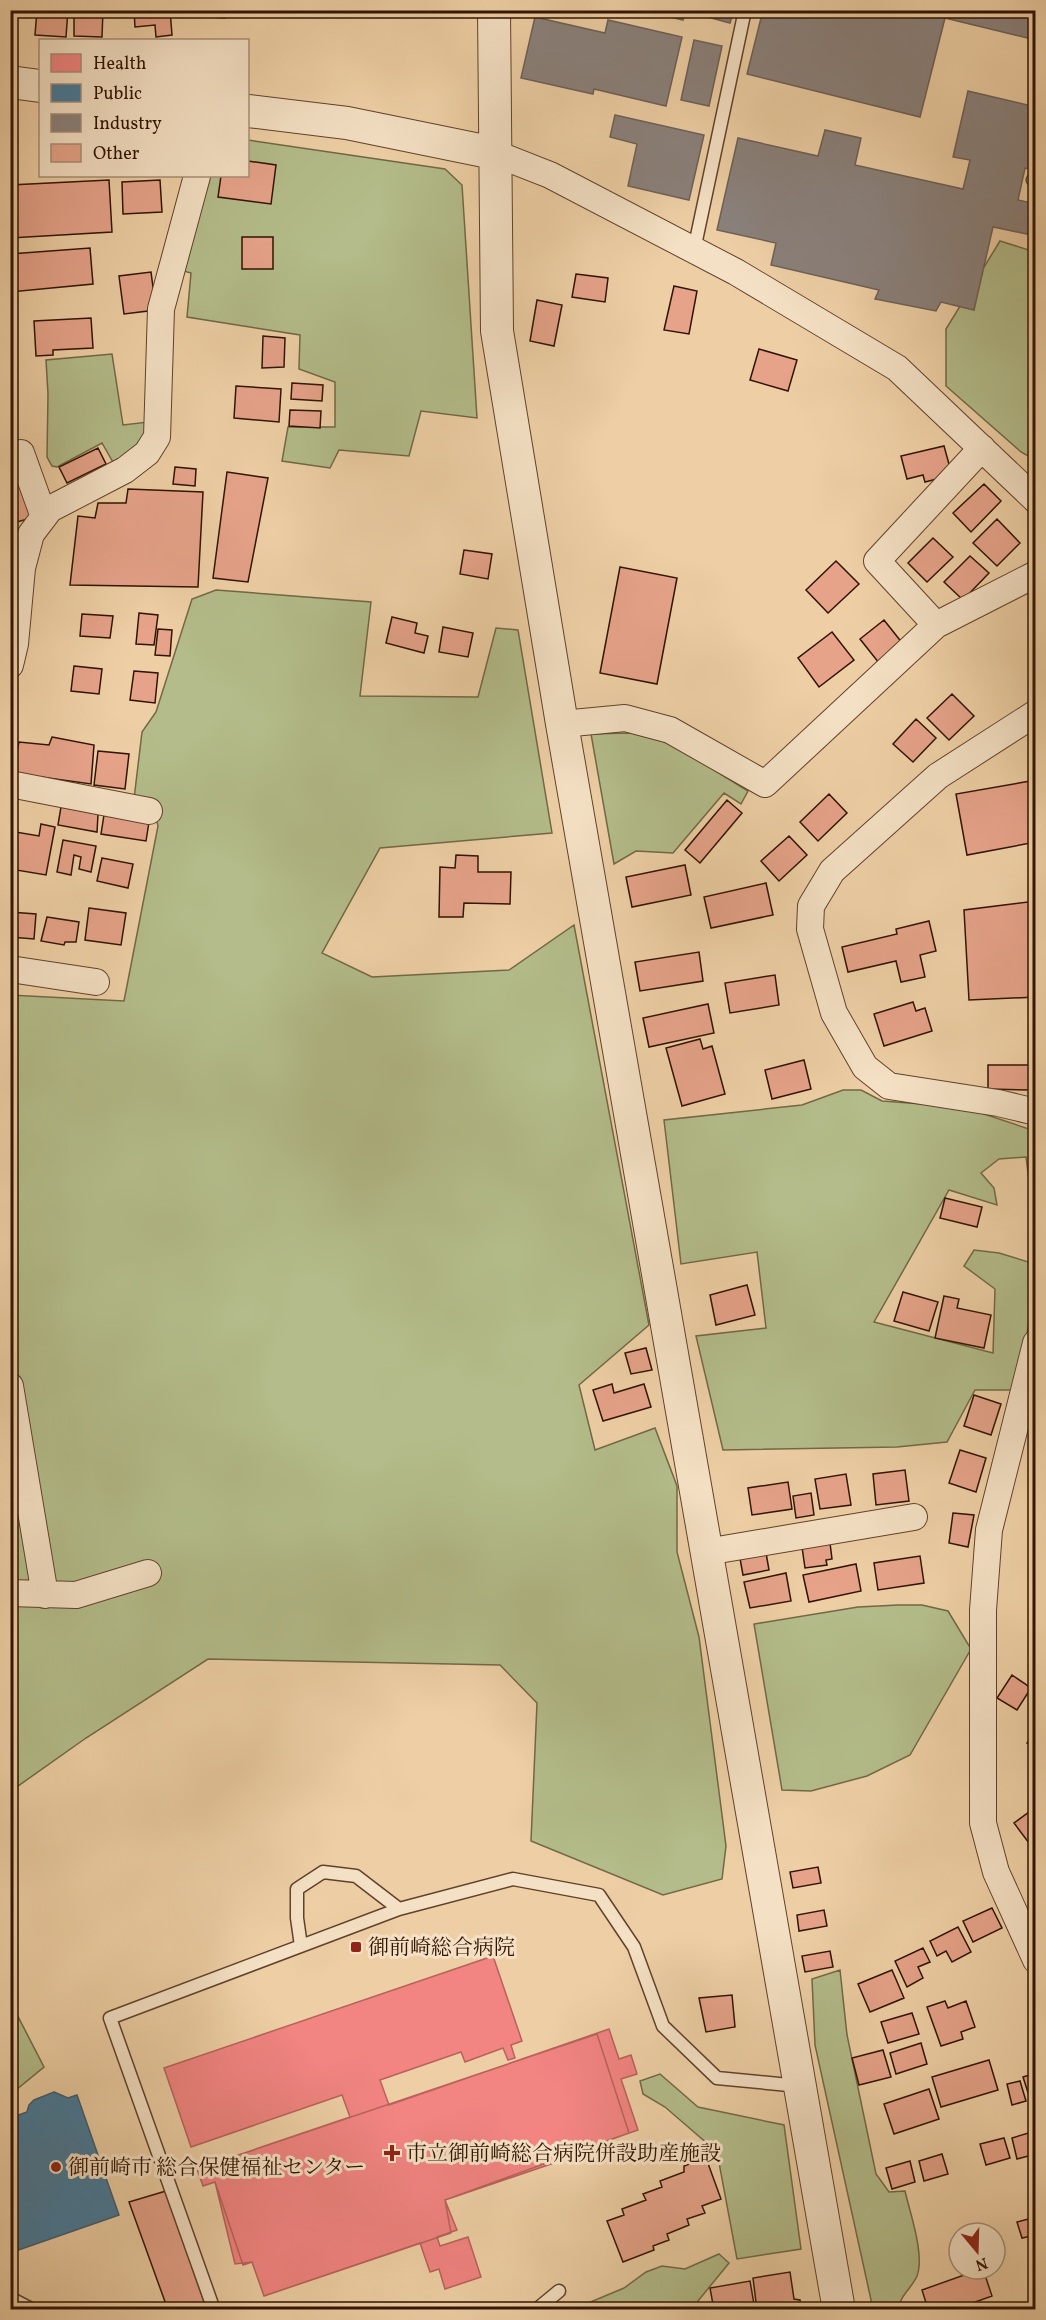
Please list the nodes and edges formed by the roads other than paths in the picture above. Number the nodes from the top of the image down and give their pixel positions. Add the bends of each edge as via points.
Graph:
1 (494, 10) edge
2 (745, 10) edge
3 (10, 82) edge
4 (39, 86) edge
5 (249, 111) edge
6 (494, 153) junction
7 (197, 177) edge
8 (694, 250) junction
9 (982, 448) junction
10 (10, 455) edge
11 (1035, 500) edge
12 (44, 518) junction
13 (1035, 574) edge
14 (936, 625) junction
15 (10, 665) edge
16 (1035, 713) edge
17 (562, 724) junction
18 (10, 784) edge
19 (149, 811) dead end
20 (10, 969) edge
21 (96, 982) dead end
22 (1035, 1112) edge
23 (1034, 1354) edge
24 (10, 1386) edge
25 (914, 1517) dead end
26 (706, 1552) junction
27 (148, 1573) dead end
28 (10, 1593) edge
29 (45, 1595) junction
30 (399, 1909) junction
31 (301, 1946) junction
32 (1035, 1960) edge
33 (800, 2086) junction
34 (559, 2291) dead end
35 (10, 2298) edge
36 (33, 2310) edge
37 (213, 2310) edge
38 (536, 2310) edge
39 (839, 2310) edge

1 - 6 street
2 - 8 lane
3 - 4 street
5 - 6 street via 347,123
6 - 8 street via 550,175
6 - 17 street via 497,331
7 - 12 street via 161,309 157,437 147,453 125,470 50,508
8 - 9 street via 897,368
9 - 11 street
9 - 14 street via 877,561
10 - 12 street via 21,453
12 - 15 street via 31,534 22,568
13 - 14 street
14 - 17 street via 765,784 670,730 625,718
16 - 22 street via 938,776 832,871 811,906 810,929 834,1012 865,1067 889,1086
17 - 26 street
18 - 19 street
20 - 21 street
23 - 32 street via 989,1530 983,1610 983,1823 996,1872
24 - 29 street
25 - 26 street
26 - 33 street
27 - 29 street via 76,1595
28 - 29 street
30 - 31 lane
30 - 31 lane via 356,1876 323,1872 297,1889
30 - 33 lane via 513,1879 599,1895 634,1947 663,2026 717,2078
31 - 37 lane via 110,2018
33 - 39 street
34 - 38 lane
35 - 36 lane

